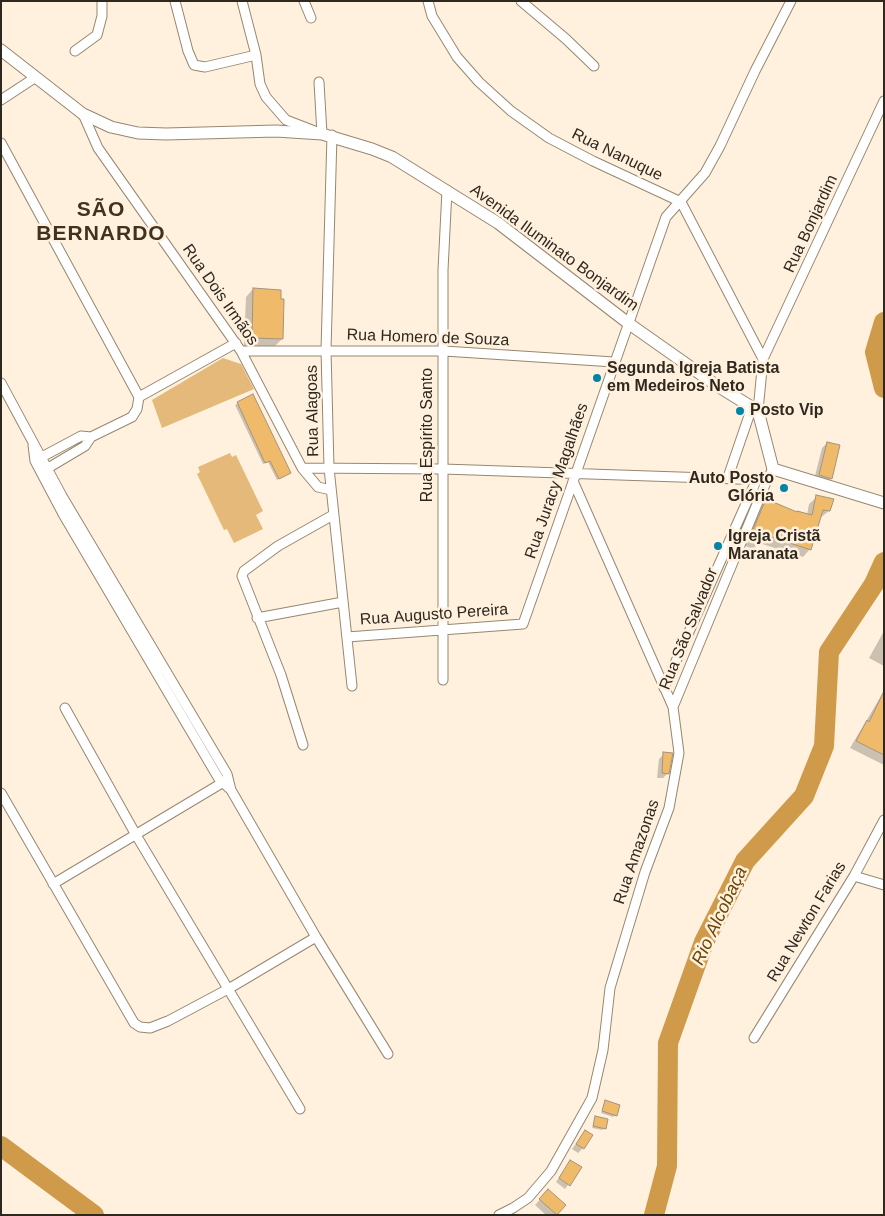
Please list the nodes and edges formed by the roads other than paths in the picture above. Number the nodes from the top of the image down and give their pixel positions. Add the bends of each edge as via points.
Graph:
1 (102, 1) edge
2 (175, 1) edge
3 (242, 1) edge
4 (304, 1) edge
5 (428, 1) edge
6 (521, 1) edge
7 (791, 1) edge
8 (312, 18) dead end
9 (1, 50) edge
10 (75, 52) dead end
11 (256, 55) junction
12 (594, 66) dead end
13 (36, 76) junction
14 (319, 82) dead end
15 (1, 100) edge
16 (883, 103) edge
17 (83, 114) junction
18 (327, 134) junction
19 (1, 143) edge
20 (446, 190) junction
21 (681, 202) junction
22 (628, 323) junction
23 (238, 347) junction
24 (326, 350) junction
25 (444, 351) junction
26 (763, 359) junction
27 (614, 362) junction
28 (1, 383) edge
29 (139, 397) junction
30 (755, 409) junction
31 (92, 437) junction
32 (38, 459) junction
33 (302, 468) junction
34 (329, 468) junction
35 (443, 469) junction
36 (774, 469) junction
37 (44, 470) junction
38 (574, 478) junction
39 (728, 478) junction
40 (757, 479) junction
41 (767, 480) junction
42 (331, 490) junction
43 (884, 502) edge
44 (333, 515) junction
45 (344, 602) junction
46 (257, 618) junction
47 (523, 624) joint
48 (442, 629) junction
49 (348, 637) junction
50 (443, 680) dead end
51 (352, 686) dead end
52 (664, 688) junction
53 (673, 707) junction
54 (65, 708) dead end
55 (303, 745) dead end
56 (225, 781) junction
57 (1, 793) edge
58 (884, 820) edge
59 (136, 835) junction
60 (854, 876) junction
61 (53, 884) junction
62 (884, 884) edge
63 (316, 938) junction
64 (230, 988) junction
65 (754, 1038) dead end
66 (388, 1054) dead end
67 (300, 1109) dead end
68 (499, 1215) edge

1 - 10 street via 97,35
2 - 11 street via 194,65 205,67
3 - 11 street
4 - 8 street
5 - 21 street, Rua Nanuque via 432,16 457,57 478,82 511,111 556,142 593,162
6 - 12 street
7 - 21 street, Rua Juracy Magalhães via 720,146 705,173
9 - 13 street
11 - 18 street via 260,84 273,107 286,120
13 - 15 street
13 - 17 street, Rua Dois Irmãos
14 - 18 street, Rua Alagoas
16 - 26 street, Rua Bonjardim
17 - 18 street, Avenida Iluminato Bonjardim via 111,127 138,133 276,130
17 - 23 street, Rua Dois Irmãos via 105,159
18 - 20 street, Avenida Iluminato Bonjardim via 392,158
18 - 24 street, Rua Alagoas
19 - 29 street
20 - 22 street, Avenida Iluminato Bonjardim via 498,223
20 - 25 street, Rua Espírito Santo
21 - 22 street, Rua Juracy Magalhães via 666,217
21 - 26 street
22 - 27 street, Rua Juracy Magalhães
22 - 30 street, Avenida Iluminato Bonjardim
23 - 24 street, Rua Homero de Souza
23 - 29 street, Rua Homero de Souza
23 - 33 street, Rua Dois Irmãos
24 - 25 street, Rua Homero de Souza
24 - 34 street, Rua Alagoas
25 - 27 street, Rua Homero de Souza
25 - 35 street, Rua Espírito Santo
26 - 30 street
27 - 38 street, Rua Juracy Magalhães
28 - 32 street via 33,441
29 - 31 street via 132,417
30 - 36 street
30 - 39 street
31 - 32 street via 81,436
31 - 37 street via 85,446
32 - 37 street
33 - 34 street
33 - 42 street, Rua Dois Irmãos via 318,487
34 - 35 street
34 - 42 street, Rua Alagoas
35 - 38 street
35 - 48 street, Rua Espírito Santo
36 - 41 street, Rua São Salvador
36 - 43 street
37 - 56 street
38 - 39 street
38 - 47 street, Rua Juracy Magalhães
38 - 52 street, Rua Amazonas
39 - 40 street
40 - 41 street
40 - 52 street, Rua São Salvador
41 - 53 street, Rua São Salvador
42 - 44 street, Rua Alagoas
44 - 45 street, Rua Alagoas
44 - 46 street via 286,541 244,571 242,582
45 - 46 street
45 - 49 street, Rua Alagoas
46 - 55 street via 281,674
47 - 48 street, Rua Augusto Pereira
48 - 49 street, Rua Augusto Pereira
48 - 50 street, Rua Espírito Santo
49 - 51 street, Rua Alagoas
52 - 53 street, Rua Amazonas
53 - 68 street, Rua Amazonas via 679,754 675,784 615,969 599,1075 592,1098 550,1171 528,1198
54 - 59 street
56 - 59 street
56 - 63 street
57 - 61 street
58 - 60 street, Rua Newton Farias
59 - 61 street
59 - 64 street
60 - 62 street
60 - 65 street, Rua Newton Farias
61 - 64 street via 134,1024 150,1028
63 - 64 street
63 - 66 street
64 - 67 street

